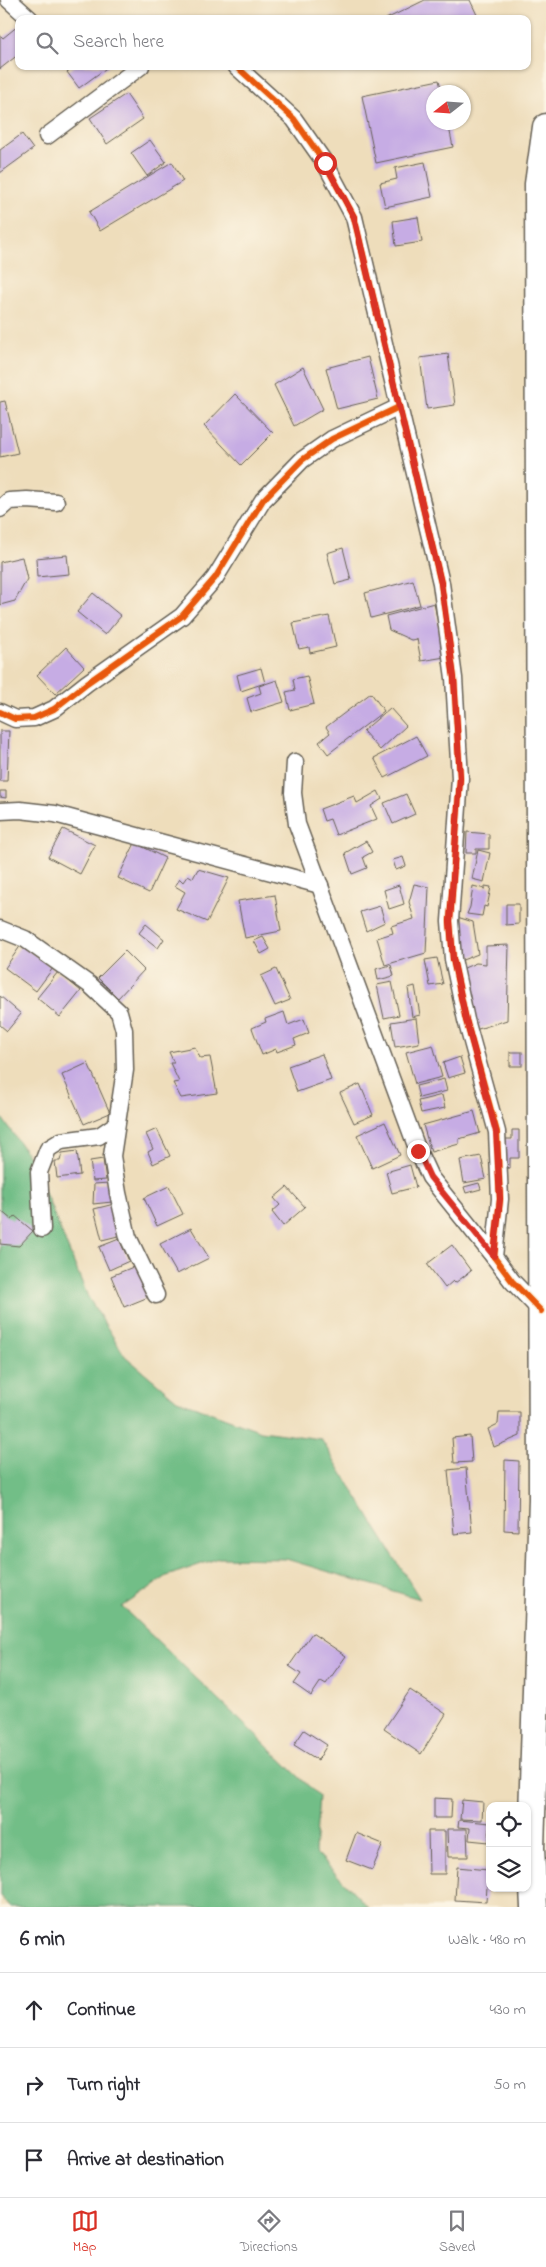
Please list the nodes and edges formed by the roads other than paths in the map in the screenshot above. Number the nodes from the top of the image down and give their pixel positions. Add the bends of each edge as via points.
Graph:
1 (9, 0) edge
2 (26, 15) edge
3 (135, 70) edge
4 (240, 70) edge
5 (545, 132) edge
6 (47, 136) dead end
7 (399, 406) junction
8 (56, 502) dead end
9 (0, 509) edge
10 (0, 712) edge
11 (296, 762) dead end
12 (0, 811) edge
13 (320, 885) junction
14 (0, 928) edge
15 (115, 1125) junction
16 (42, 1229) dead end
17 (494, 1256) junction
18 (156, 1296) dead end
19 (541, 1312) junction
20 (534, 1907) edge

1 - 2 street
3 - 6 street
4 - 7 street via 294,120 325,163 354,217
5 - 19 main road via 538,184
7 - 10 street via 332,440 302,460 263,500 215,578 182,616 54,709 34,718 15,719
7 - 17 street via 441,583 454,678 460,778 450,921 453,959 466,1020 496,1132 500,1199
8 - 9 street via 9,501
11 - 13 street via 293,793 297,824
12 - 13 street via 55,814
13 - 17 street via 430,1177
14 - 15 street via 25,940 90,985 119,1012 124,1030 125,1070
15 - 16 street via 98,1136 61,1142 48,1149 39,1172
15 - 18 street via 112,1156 126,1229
17 - 19 street
19 - 20 main road via 542,1499 531,1848

